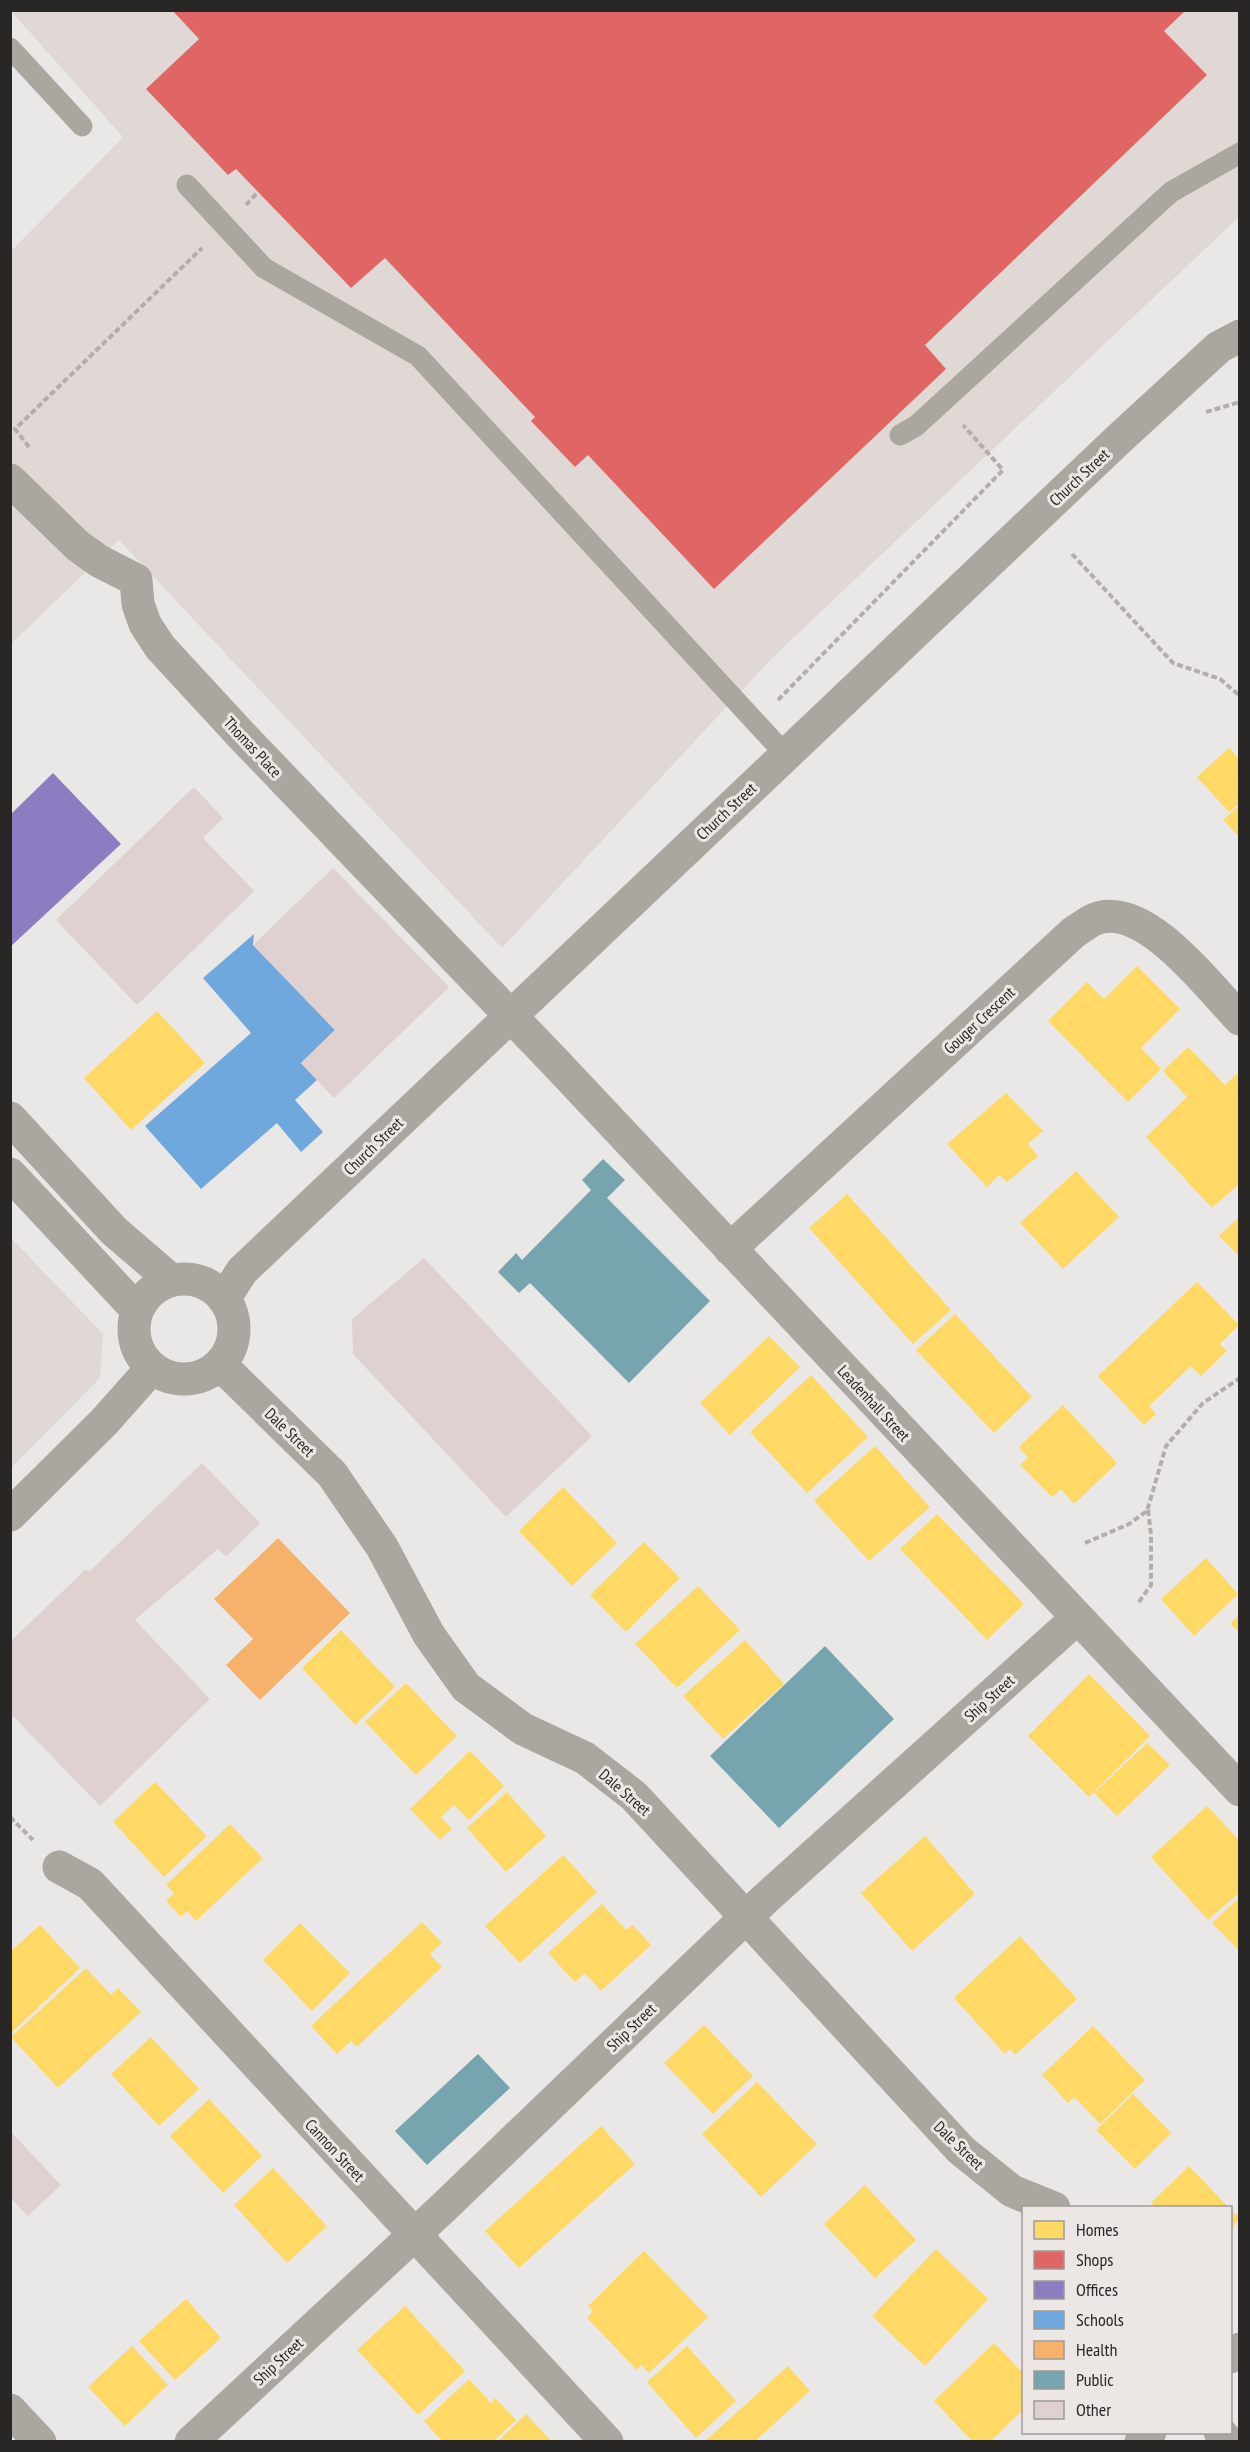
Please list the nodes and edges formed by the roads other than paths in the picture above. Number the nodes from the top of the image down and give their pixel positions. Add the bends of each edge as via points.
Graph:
1 (10, 48) edge
2 (82, 126) dead end
3 (1239, 153) edge
4 (187, 185) dead end
5 (1239, 336) edge
6 (900, 435) dead end
7 (18, 468) edge
8 (786, 754) junction
9 (510, 1016) junction
10 (1239, 1019) edge
11 (10, 1118) edge
12 (10, 1174) edge
13 (730, 1249) junction
14 (171, 1280) junction
15 (224, 1299) junction
16 (137, 1310) junction
17 (219, 1366) junction
18 (152, 1368) junction
19 (10, 1515) edge
20 (1076, 1619) junction
21 (1239, 1790) edge
22 (59, 1867) dead end
23 (747, 1916) junction
24 (1049, 2206) edge
25 (413, 2235) junction
26 (10, 2410) edge
27 (40, 2442) edge
28 (191, 2442) edge
29 (607, 2442) edge

1 - 2 lane
3 - 6 lane via 1171,192 916,426
4 - 8 lane via 264,268 418,356
5 - 8 street, Church Street via 1219,347 1144,415
7 - 9 street, Thomas Place via 78,546 136,580 145,624 160,647
8 - 9 street, Church Street
9 - 13 street, Leadenhall Street
9 - 15 street, Church Street via 242,1271
10 - 13 street, Gouger Crescent via 1150,929 1121,917 1098,918 1074,932
11 - 14 street via 114,1231
12 - 16 street
13 - 20 street, Leadenhall Street
14 - 15 street via 200,1281
14 - 16 street via 151,1292
15 - 17 street via 231,1311 233,1341
16 - 18 street via 135,1341
17 - 18 street via 207,1374 186,1379 164,1376
17 - 23 street, Dale Street via 333,1474 382,1547 429,1635 466,1687 523,1729 585,1758 634,1796
18 - 19 street
20 - 21 street, Leadenhall Street
20 - 23 street, Ship Street
22 - 25 street, Cannon Street via 90,1884
23 - 24 street, Dale Street via 961,2150 1012,2191
23 - 25 street, Ship Street
25 - 28 street, Ship Street
25 - 29 street, Cannon Street
26 - 27 street

